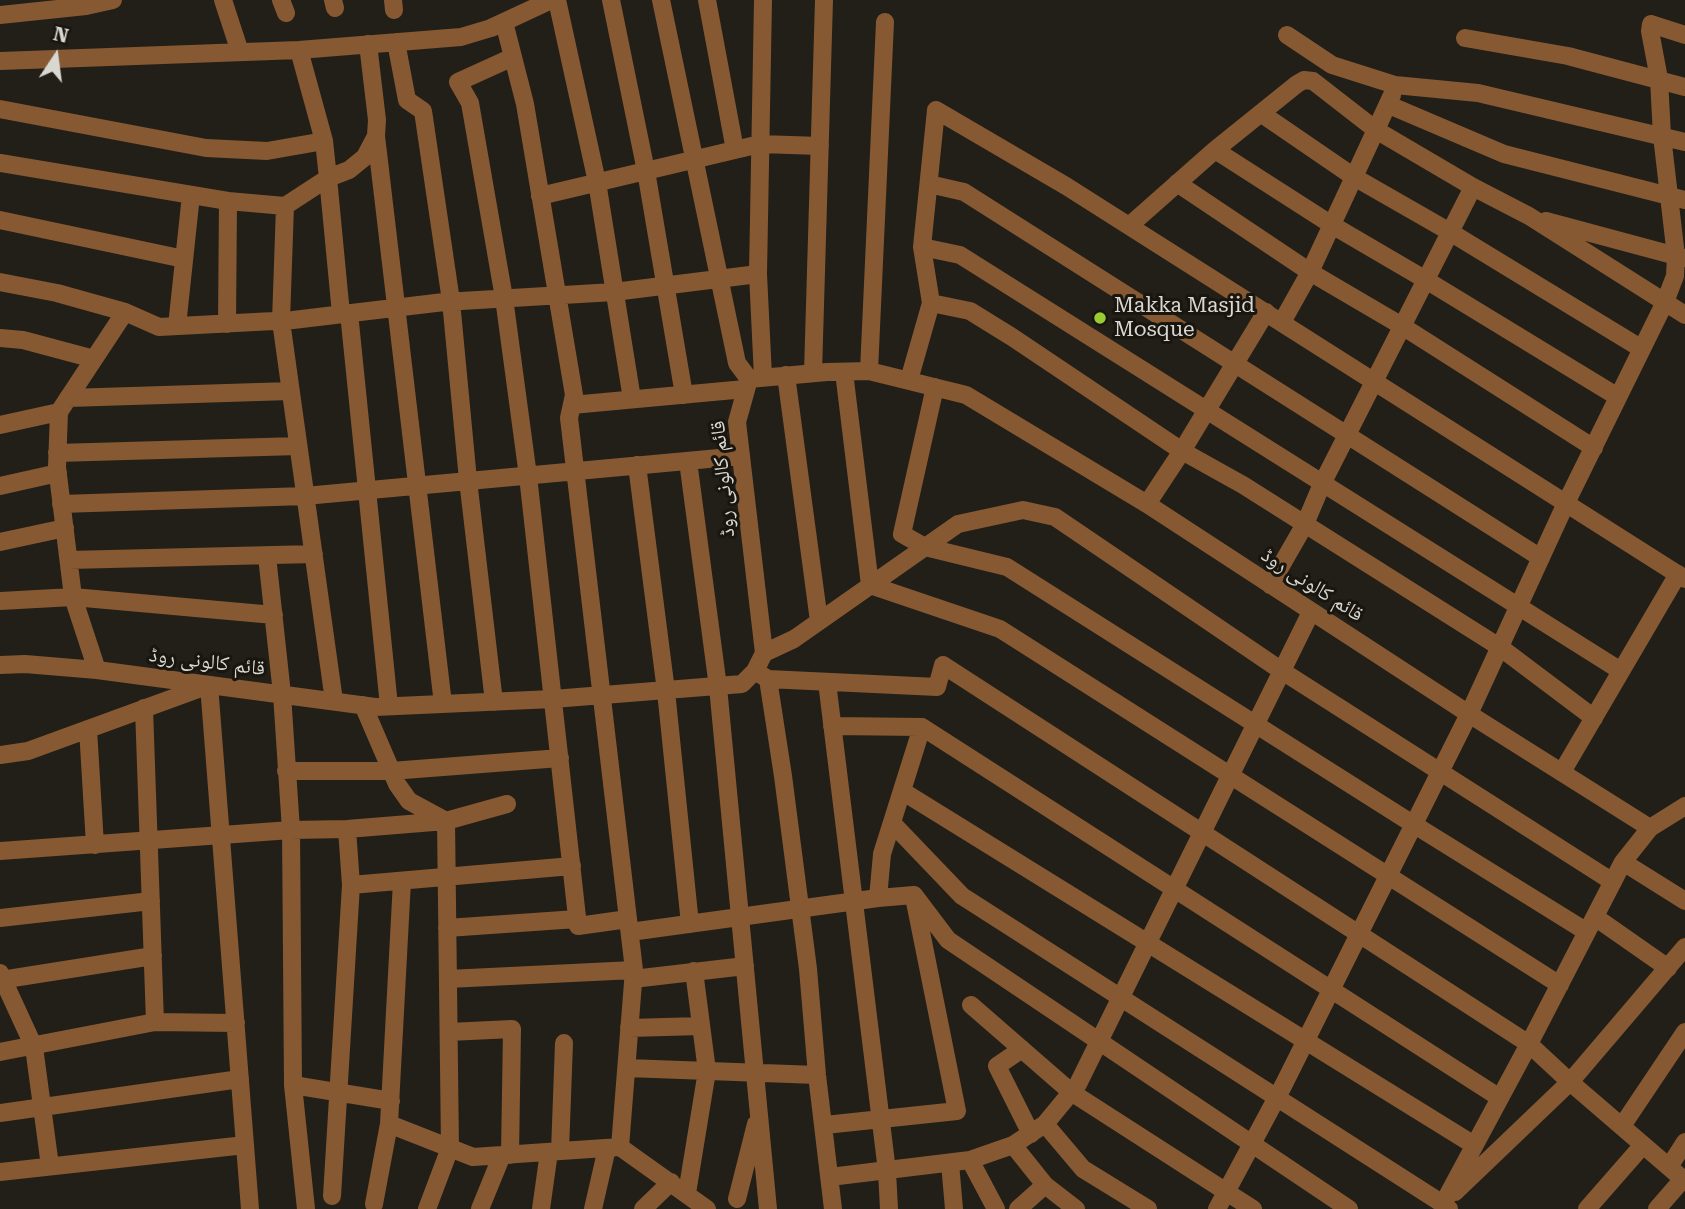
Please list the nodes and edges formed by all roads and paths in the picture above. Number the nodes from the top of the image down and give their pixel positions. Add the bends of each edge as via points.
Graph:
1 (113, 0) edge
2 (223, 0) edge
3 (551, 0) edge
4 (557, 0) edge
5 (611, 0) edge
6 (661, 0) edge
7 (707, 0) edge
8 (763, 0) edge
9 (824, 0) edge
10 (0, 15) edge
11 (504, 22) junction
12 (885, 22) dead end
13 (1287, 35) dead end
14 (1685, 35) edge
15 (1465, 38) dead end
16 (396, 42) junction
17 (368, 44) junction
18 (299, 50) junction
19 (240, 52) junction
20 (513, 57) junction
21 (0, 61) edge
22 (1659, 79) junction
23 (1395, 85) junction
24 (1685, 87) edge
25 (1389, 105) junction
26 (0, 108) edge
27 (1262, 114) junction
28 (1376, 130) junction
29 (376, 136) junction
30 (1662, 136) junction
31 (324, 141) junction
32 (1685, 142) edge
33 (760, 145) junction
34 (820, 146) junction
35 (735, 150) junction
36 (1215, 150) junction
37 (695, 160) junction
38 (0, 163) edge
39 (646, 171) junction
40 (1354, 177) junction
41 (328, 178) junction
42 (597, 182) junction
43 (1177, 183) junction
44 (929, 184) junction
45 (1473, 187) junction
46 (191, 195) junction
47 (540, 196) junction
48 (1678, 199) edge
49 (228, 201) junction
50 (285, 206) junction
51 (1529, 216) junction
52 (0, 220) edge
53 (1332, 225) junction
54 (1129, 226) junction
55 (1450, 232) junction
56 (922, 247) junction
57 (1681, 257) edge
58 (184, 259) junction
59 (1310, 272) junction
60 (758, 274) junction
61 (719, 279) junction
62 (1426, 279) junction
63 (0, 282) edge
64 (666, 285) junction
65 (615, 292) junction
66 (555, 295) junction
67 (504, 298) junction
68 (451, 301) junction
69 (1665, 302) junction
70 (931, 303) junction
71 (397, 307) junction
72 (125, 312) junction
73 (1265, 312) junction
74 (345, 314) junction
75 (1685, 315) edge
76 (281, 321) junction
77 (1282, 322) junction
78 (227, 324) junction
79 (177, 326) junction
80 (1402, 326) junction
81 (0, 338) edge
82 (1642, 349) junction
83 (94, 359) junction
84 (1234, 363) junction
85 (869, 371) junction
86 (844, 372) junction
87 (813, 373) junction
88 (786, 375) junction
89 (909, 380) junction
90 (1374, 380) junction
91 (752, 381) junction
92 (935, 387) junction
93 (290, 391) junction
94 (684, 395) junction
95 (1618, 397) junction
96 (632, 399) junction
97 (64, 405) junction
98 (572, 405) junction
99 (1205, 410) junction
100 (0, 425) edge
101 (1347, 435) junction
102 (298, 446) junction
103 (1594, 447) junction
104 (1182, 451) junction
105 (57, 453) junction
106 (741, 456) junction
107 (688, 461) junction
108 (637, 466) junction
109 (575, 471) junction
110 (58, 474) junction
111 (528, 476) junction
112 (468, 480) junction
113 (1322, 484) junction
114 (416, 485) junction
115 (0, 486) edge
116 (368, 490) junction
117 (305, 496) junction
118 (1566, 503) junction
119 (61, 504) junction
120 (1147, 505) junction
121 (1305, 524) junction
122 (65, 528) junction
123 (0, 542) edge
124 (925, 547) junction
125 (314, 554) junction
126 (267, 556) junction
127 (1541, 558) junction
128 (69, 560) junction
129 (1682, 577) edge
130 (870, 585) junction
131 (1270, 585) junction
132 (73, 597) junction
133 (0, 601) edge
134 (1518, 608) junction
135 (1311, 612) junction
136 (274, 615) junction
137 (819, 621) junction
138 (1501, 648) junction
139 (764, 653) junction
140 (0, 665) edge
141 (97, 670) junction
142 (1282, 671) junction
143 (1621, 671) junction
144 (761, 675) junction
145 (827, 682) junction
146 (209, 685) junction
147 (718, 687) junction
148 (666, 691) junction
149 (282, 694) junction
150 (603, 696) junction
151 (553, 699) junction
152 (334, 701) junction
153 (494, 702) junction
154 (443, 704) junction
155 (363, 705) junction
156 (389, 706) junction
157 (144, 708) junction
158 (1469, 714) junction
159 (1594, 718) junction
160 (1255, 724) junction
161 (832, 726) junction
162 (922, 727) junction
163 (88, 729) junction
164 (0, 755) edge
165 (560, 758) junction
166 (286, 771) junction
167 (391, 771) junction
168 (1440, 771) junction
169 (1562, 772) junction
170 (1230, 776) junction
171 (902, 791) junction
172 (507, 804) dead end
173 (1685, 806) edge
174 (446, 821) junction
175 (892, 823) junction
176 (1413, 824) junction
177 (1650, 828) junction
178 (347, 829) junction
179 (291, 830) junction
180 (1202, 832) junction
181 (220, 836) junction
182 (149, 841) junction
183 (95, 845) junction
184 (0, 851) edge
185 (1623, 862) junction
186 (572, 866) junction
187 (1387, 875) junction
188 (446, 877) junction
189 (402, 881) junction
190 (1613, 882) junction
191 (351, 885) junction
192 (1174, 889) junction
193 (914, 895) junction
194 (878, 898) junction
195 (151, 901) junction
196 (853, 901) junction
197 (1685, 901) edge
198 (800, 910) junction
199 (0, 918) edge
200 (740, 918) junction
201 (577, 919) junction
202 (690, 924) junction
203 (1591, 924) junction
204 (629, 926) junction
205 (447, 928) junction
206 (1358, 933) junction
207 (1148, 943) junction
208 (1685, 947) edge
209 (153, 956) junction
210 (745, 966) junction
211 (1668, 968) junction
212 (694, 971) junction
213 (634, 974) junction
214 (1, 977) edge
215 (448, 979) junction
216 (1560, 985) junction
217 (1331, 990) junction
218 (1121, 998) junction
219 (971, 1005) dead end
220 (155, 1022) junction
221 (236, 1023) junction
222 (701, 1026) junction
223 (629, 1028) junction
224 (449, 1032) junction
225 (1685, 1032) edge
226 (1099, 1041) junction
227 (1305, 1041) junction
228 (564, 1043) dead end
229 (1529, 1044) junction
230 (34, 1046) junction
231 (1022, 1049) junction
232 (0, 1052) edge
233 (627, 1068) junction
234 (707, 1071) junction
235 (756, 1073) junction
236 (817, 1075) junction
237 (240, 1079) junction
238 (1570, 1082) junction
239 (293, 1085) junction
240 (338, 1091) junction
241 (1071, 1092) junction
242 (1277, 1097) junction
243 (1500, 1098) junction
244 (391, 1101) junction
245 (42, 1106) junction
246 (759, 1110) junction
247 (0, 1113) edge
248 (881, 1120) junction
249 (389, 1124) junction
250 (825, 1125) junction
251 (1622, 1126) junction
252 (1038, 1129) junction
253 (1685, 1142) edge
254 (1252, 1144) junction
255 (245, 1145) junction
256 (1013, 1145) junction
257 (1474, 1145) junction
258 (1643, 1145) junction
259 (614, 1147) junction
260 (450, 1148) junction
261 (555, 1152) junction
262 (506, 1155) junction
263 (970, 1160) junction
264 (950, 1163) junction
265 (50, 1166) junction
266 (1669, 1167) junction
267 (887, 1171) junction
268 (0, 1172) edge
269 (830, 1177) junction
270 (1684, 1180) edge
271 (671, 1182) junction
272 (1045, 1185) junction
273 (1226, 1192) junction
274 (687, 1193) junction
275 (332, 1196) dead end
276 (737, 1199) dead end
277 (374, 1205) dead end
278 (1443, 1207) edge
279 (250, 1209) edge
280 (306, 1209) edge
281 (427, 1209) edge
282 (480, 1209) edge
283 (541, 1209) edge
284 (593, 1209) edge
285 (643, 1209) edge
286 (707, 1209) edge
287 (768, 1209) edge
288 (833, 1209) edge
289 (889, 1209) edge
290 (954, 1209) edge
291 (996, 1209) edge
292 (1018, 1209) edge
293 (1076, 1209) edge
294 (1148, 1209) edge
295 (1217, 1209) edge
296 (1253, 1209) edge
297 (1349, 1209) edge
298 (1587, 1209) edge
299 (1657, 1209) edge

1 - 10 street
2 - 19 street
3 - 11 street
4 - 42 street
5 - 39 street
6 - 37 street
7 - 35 street
8 - 33 street
9 - 34 street
11 - 16 street via 461,37
11 - 20 street
12 - 85 street
13 - 23 street via 1332,65
14 - 22 street via 1651,24
15 - 22 street
16 - 17 street
16 - 68 street via 407,100 423,111
17 - 18 street
17 - 29 street
18 - 19 street
18 - 31 street
19 - 21 street
20 - 47 street
20 - 67 street via 458,82 470,103
22 - 24 street
22 - 30 street
23 - 25 street
23 - 30 street via 1478,93
25 - 28 street
25 - 48 street via 1504,154
26 - 31 street via 206,148 267,151
27 - 28 street via 1297,84 1312,81
27 - 36 street
27 - 40 street
28 - 40 street
28 - 45 street
29 - 41 street via 365,157
29 - 71 street
30 - 32 street
30 - 48 street
31 - 41 street
33 - 34 street
33 - 35 street
33 - 60 street
34 - 87 street
35 - 37 street
36 - 43 street
36 - 53 street
37 - 39 street
37 - 61 street
38 - 46 street
39 - 42 street
39 - 64 street
40 - 53 street
40 - 55 street
41 - 50 street
41 - 74 street
42 - 47 street
42 - 65 street
43 - 54 street
43 - 59 street
44 - 54 street via 936,110
44 - 56 street
44 - 84 street via 964,192
45 - 51 street
45 - 55 street
46 - 49 street
46 - 58 street
47 - 66 street
48 - 57 street
49 - 50 street
49 - 78 street
50 - 76 street
51 - 57 street
51 - 69 street
52 - 58 street
53 - 59 street
53 - 62 street
54 - 73 street
55 - 62 street
55 - 82 street
56 - 70 street
56 - 99 street via 960,255
57 - 69 street
58 - 79 street
59 - 77 street
59 - 80 street
60 - 61 street
60 - 91 street
61 - 64 street
61 - 91 street via 737,363
62 - 80 street
62 - 95 street
63 - 72 street
64 - 65 street
64 - 94 street
65 - 66 street
65 - 96 street
66 - 67 street
66 - 98 street via 574,395
67 - 68 street
67 - 111 street
68 - 71 street
68 - 112 street
69 - 75 street
69 - 82 street
70 - 89 street
70 - 104 street via 970,311
71 - 74 street
71 - 114 street
72 - 79 street via 159,327
72 - 83 street
73 - 77 street
73 - 84 street
74 - 76 street
74 - 116 street
76 - 78 street
76 - 93 street
77 - 90 street
78 - 79 street
80 - 90 street
80 - 103 street
81 - 83 street
82 - 95 street
83 - 97 street
84 - 99 street
84 - 101 street
85 - 86 street, قائم کالونی روڈ
85 - 89 street, قائم کالونی روڈ
86 - 87 street, قائم کالونی روڈ
86 - 130 street
87 - 88 street, قائم کالونی روڈ
88 - 91 street, قائم کالونی روڈ
88 - 137 street
89 - 92 street, قائم کالونی روڈ
90 - 101 street
90 - 118 street
91 - 94 street
91 - 106 street, قائم کالونی روڈ via 737,422
92 - 120 street, قائم کالونی روڈ via 966,395
92 - 124 street via 902,534
93 - 97 street
93 - 102 street
94 - 96 street
95 - 103 street
96 - 98 street
97 - 100 street
97 - 105 street
98 - 109 street via 569,418
99 - 104 street
99 - 113 street
101 - 113 street
101 - 127 street
102 - 105 street
102 - 117 street
103 - 118 street
104 - 120 street
104 - 121 street
105 - 110 street
106 - 107 street
106 - 139 street, قائم کالونی روڈ
107 - 108 street
107 - 147 street
108 - 109 street
108 - 148 street
109 - 111 street
109 - 150 street
110 - 115 street
110 - 119 street
111 - 112 street
111 - 151 street
112 - 114 street
112 - 153 street
113 - 121 street
113 - 134 street
114 - 116 street
114 - 154 street
116 - 117 street
116 - 156 street
117 - 119 street
117 - 125 street
118 - 127 street
118 - 129 street
119 - 122 street
120 - 131 street, قائم کالونی روڈ
121 - 131 street
121 - 138 street
122 - 123 street
122 - 128 street
124 - 130 street
124 - 142 street via 958,524 1023,510 1055,517
124 - 160 street via 1007,567
125 - 126 street
125 - 152 street
126 - 128 street
126 - 136 street
127 - 134 street
128 - 132 street
129 - 143 street
130 - 137 street
130 - 170 street via 1000,629
131 - 135 street, قائم کالونی روڈ
132 - 133 street
132 - 136 street
132 - 141 street
134 - 138 street
134 - 143 street
135 - 142 street
135 - 158 street, قائم کالونی روڈ
136 - 149 street
137 - 139 street
138 - 158 street
138 - 159 street
139 - 144 street
140 - 141 street, قائم کالونی روڈ
141 - 146 street, قائم کالونی روڈ
142 - 160 street
142 - 168 street
143 - 159 street
144 - 145 street
144 - 147 street, قائم کالونی روڈ via 742,684
144 - 198 street
145 - 161 street
145 - 180 street via 937,687 943,665
146 - 149 street, قائم کالونی روڈ
146 - 157 street
146 - 181 street
147 - 148 street, قائم کالونی روڈ
147 - 200 street
148 - 150 street, قائم کالونی روڈ
148 - 202 street
149 - 152 street, قائم کالونی روڈ
149 - 166 street
150 - 151 street, قائم کالونی روڈ
150 - 204 street
151 - 153 street, قائم کالونی روڈ
151 - 165 street
152 - 155 street, قائم کالونی روڈ
153 - 154 street, قائم کالونی روڈ
154 - 156 street, قائم کالونی روڈ
155 - 156 street, قائم کالونی روڈ
155 - 167 street
157 - 163 street
157 - 182 street
158 - 168 street
158 - 169 street, قائم کالونی روڈ
159 - 169 street
160 - 170 street
160 - 176 street
161 - 162 street
161 - 196 street
162 - 171 street
162 - 192 street
163 - 164 street via 27,751
163 - 183 street
165 - 167 street
165 - 186 street
166 - 167 street
166 - 179 street
167 - 174 street via 409,801
168 - 176 street
168 - 190 street
169 - 177 street, قائم کالونی روڈ
170 - 180 street
170 - 187 street
171 - 175 street
171 - 207 street
172 - 174 street
173 - 177 street
174 - 178 street
174 - 188 street
175 - 194 street via 882,854
175 - 218 street via 962,896
176 - 187 street
176 - 203 street
177 - 185 street
178 - 179 street
178 - 191 street
179 - 181 street
179 - 239 street
180 - 192 street
180 - 206 street
181 - 182 street
181 - 221 street
182 - 183 street
182 - 195 street
183 - 184 street
185 - 190 street
185 - 197 street
186 - 188 street
186 - 201 street
187 - 206 street
187 - 216 street
188 - 189 street
188 - 205 street
189 - 191 street
189 - 244 street
190 - 203 street
191 - 240 street
192 - 207 street
192 - 217 street
193 - 194 street
193 - 226 street via 948,940
193 - 248 street via 957,1111
194 - 196 street
195 - 199 street
195 - 209 street
196 - 198 street
196 - 248 street
198 - 200 street
198 - 236 street
200 - 202 street
200 - 210 street
201 - 204 street via 578,926
201 - 205 street
202 - 204 street
203 - 211 street
203 - 216 street
204 - 213 street
205 - 215 street
206 - 217 street
206 - 229 street
207 - 218 street
207 - 227 street
208 - 211 street
209 - 214 street
209 - 220 street
210 - 212 street
210 - 235 street
211 - 238 street
212 - 213 street
212 - 222 street
213 - 215 street
213 - 223 street
214 - 230 street
215 - 224 street
216 - 229 street
217 - 227 street
217 - 243 street
218 - 226 street
218 - 242 street
219 - 231 street
220 - 221 street
220 - 230 street
221 - 237 street
222 - 223 street
222 - 234 street
223 - 233 street
224 - 260 street
224 - 262 street via 512,1029
225 - 251 street
226 - 241 street
226 - 254 street
227 - 242 street
227 - 257 street
228 - 261 street
229 - 238 street
229 - 243 street
230 - 232 street
230 - 245 street
231 - 241 street
231 - 252 street via 997,1066
233 - 234 street
233 - 259 street
234 - 235 street
234 - 274 street
235 - 236 street
235 - 246 street
236 - 250 street
237 - 245 street
237 - 255 street
238 - 251 street
238 - 278 street
239 - 240 street
239 - 280 street
240 - 244 street
240 - 275 street
241 - 252 street
241 - 273 street
242 - 254 street
242 - 278 street
243 - 257 street
244 - 249 street
245 - 247 street
245 - 265 street
246 - 276 street
246 - 287 street
248 - 250 street
248 - 267 street
249 - 260 street
249 - 277 street
250 - 269 street
251 - 258 street
252 - 256 street
252 - 294 street via 1083,1169
253 - 266 street
254 - 273 street
254 - 297 street
255 - 265 street
255 - 279 street
256 - 263 street
256 - 272 street
257 - 278 street
258 - 266 street
258 - 298 street
259 - 261 street
259 - 271 street
259 - 284 street
260 - 262 street via 473,1157
260 - 281 street
261 - 262 street
261 - 283 street
262 - 282 street
263 - 264 street
263 - 291 street
264 - 267 street
264 - 290 street
265 - 268 street
266 - 270 street
267 - 269 street
267 - 289 street
269 - 288 street
270 - 299 street
271 - 274 street
271 - 285 street
272 - 292 street
272 - 293 street
273 - 295 street
273 - 296 street
274 - 286 street

